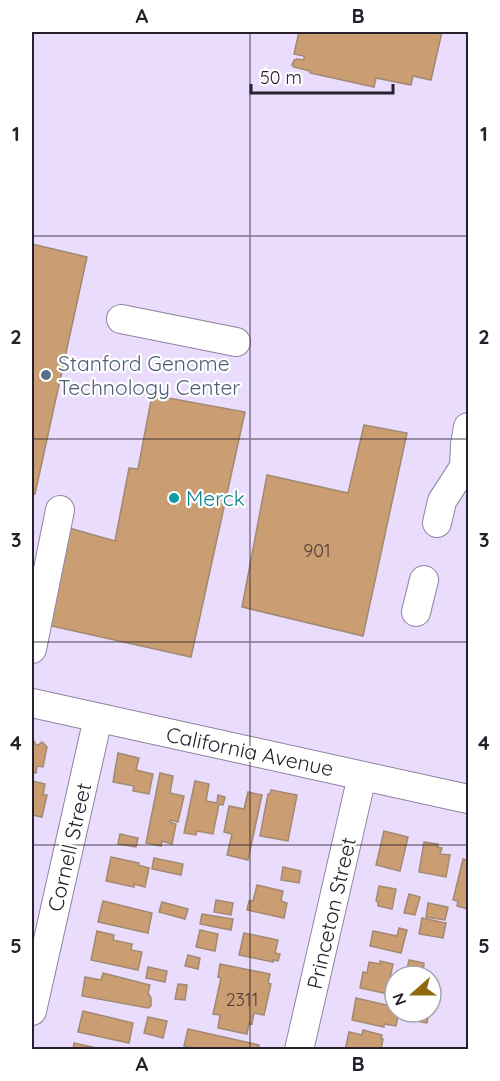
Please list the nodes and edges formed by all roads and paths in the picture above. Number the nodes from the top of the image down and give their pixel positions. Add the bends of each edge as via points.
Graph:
1 (121, 319) dead end
2 (236, 342) dead end
3 (468, 427) edge
4 (466, 468) edge
5 (60, 510) dead end
6 (437, 523) dead end
7 (424, 580) dead end
8 (416, 612) dead end
9 (32, 649) edge
10 (32, 703) edge
11 (98, 718) junction
12 (362, 776) junction
13 (468, 799) edge
14 (32, 1011) edge
15 (299, 1050) edge

1 - 2 street
3 - 4 street
4 - 6 street via 442,501
5 - 9 street
7 - 8 street
10 - 11 street, California Avenue
11 - 12 street, California Avenue
11 - 14 street, Cornell Street
12 - 13 street, California Avenue
12 - 15 street, Princeton Street

